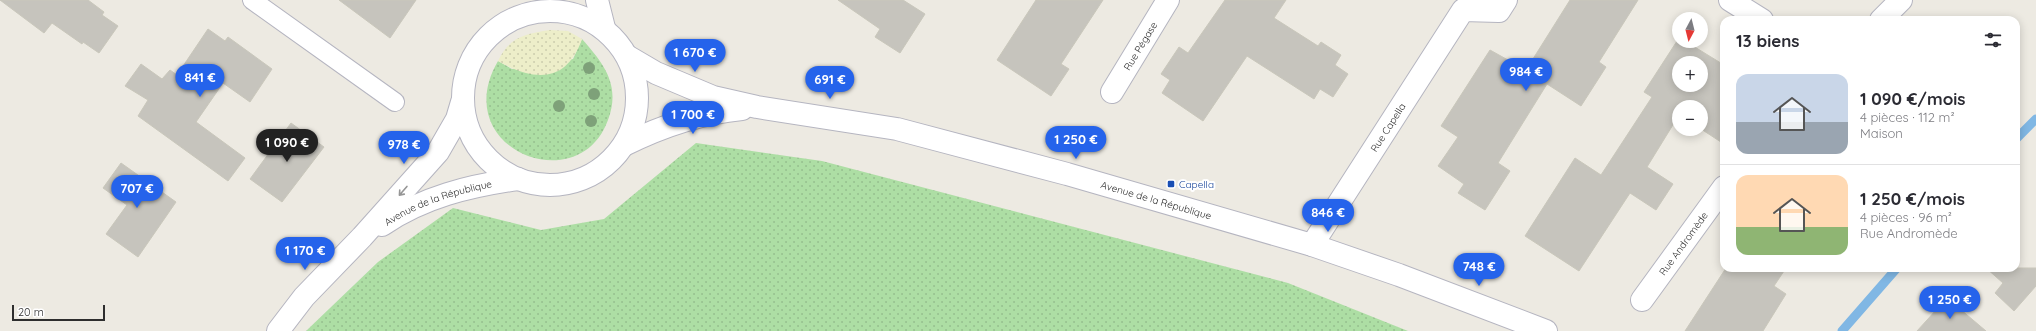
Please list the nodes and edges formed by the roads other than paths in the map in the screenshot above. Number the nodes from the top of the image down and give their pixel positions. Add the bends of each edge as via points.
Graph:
1 (252, 0) edge
2 (597, 0) edge
3 (1168, 0) edge
4 (1506, 0) edge
5 (1730, 0) edge
6 (1901, 0) edge
7 (541, 5) edge
8 (1458, 5) edge
9 (1756, 16) edge
10 (1885, 16) edge
11 (604, 28) junction
12 (627, 56) junction
13 (1112, 92) dead end
14 (462, 101) junction
15 (395, 102) dead end
16 (757, 107) junction
17 (624, 145) junction
18 (518, 179) junction
19 (1720, 193) edge
20 (362, 237) junction
21 (1312, 245) junction
22 (1642, 300) dead end
23 (278, 331) edge
24 (1546, 331) edge

1 - 15 lane
2 - 11 street
3 - 13 street, Rue Pégase
4 - 8 street, Rue Capella via 1499,11
5 - 9 street
6 - 10 street
7 - 11 street via 573,13
7 - 14 street via 513,18 492,32 475,52 465,75
8 - 21 street, Rue Capella
11 - 12 street
12 - 16 street, Avenue de la République via 687,88 712,97
12 - 17 street via 633,67 638,90 636,119
14 - 18 street via 467,126 478,149 498,170
14 -> 20 street, Avenue de la République via 457,119 438,152
16 - 17 street, Avenue de la République via 698,116 669,125
16 - 21 street, Avenue de la République via 897,129 1067,174
17 - 18 street via 606,166 581,181 553,186
18 - 20 street, Avenue de la République via 475,185 445,194 416,205
19 - 22 street, Rue Andromède
20 - 23 street, Avenue de la République via 309,292
21 - 24 street, Avenue de la République

